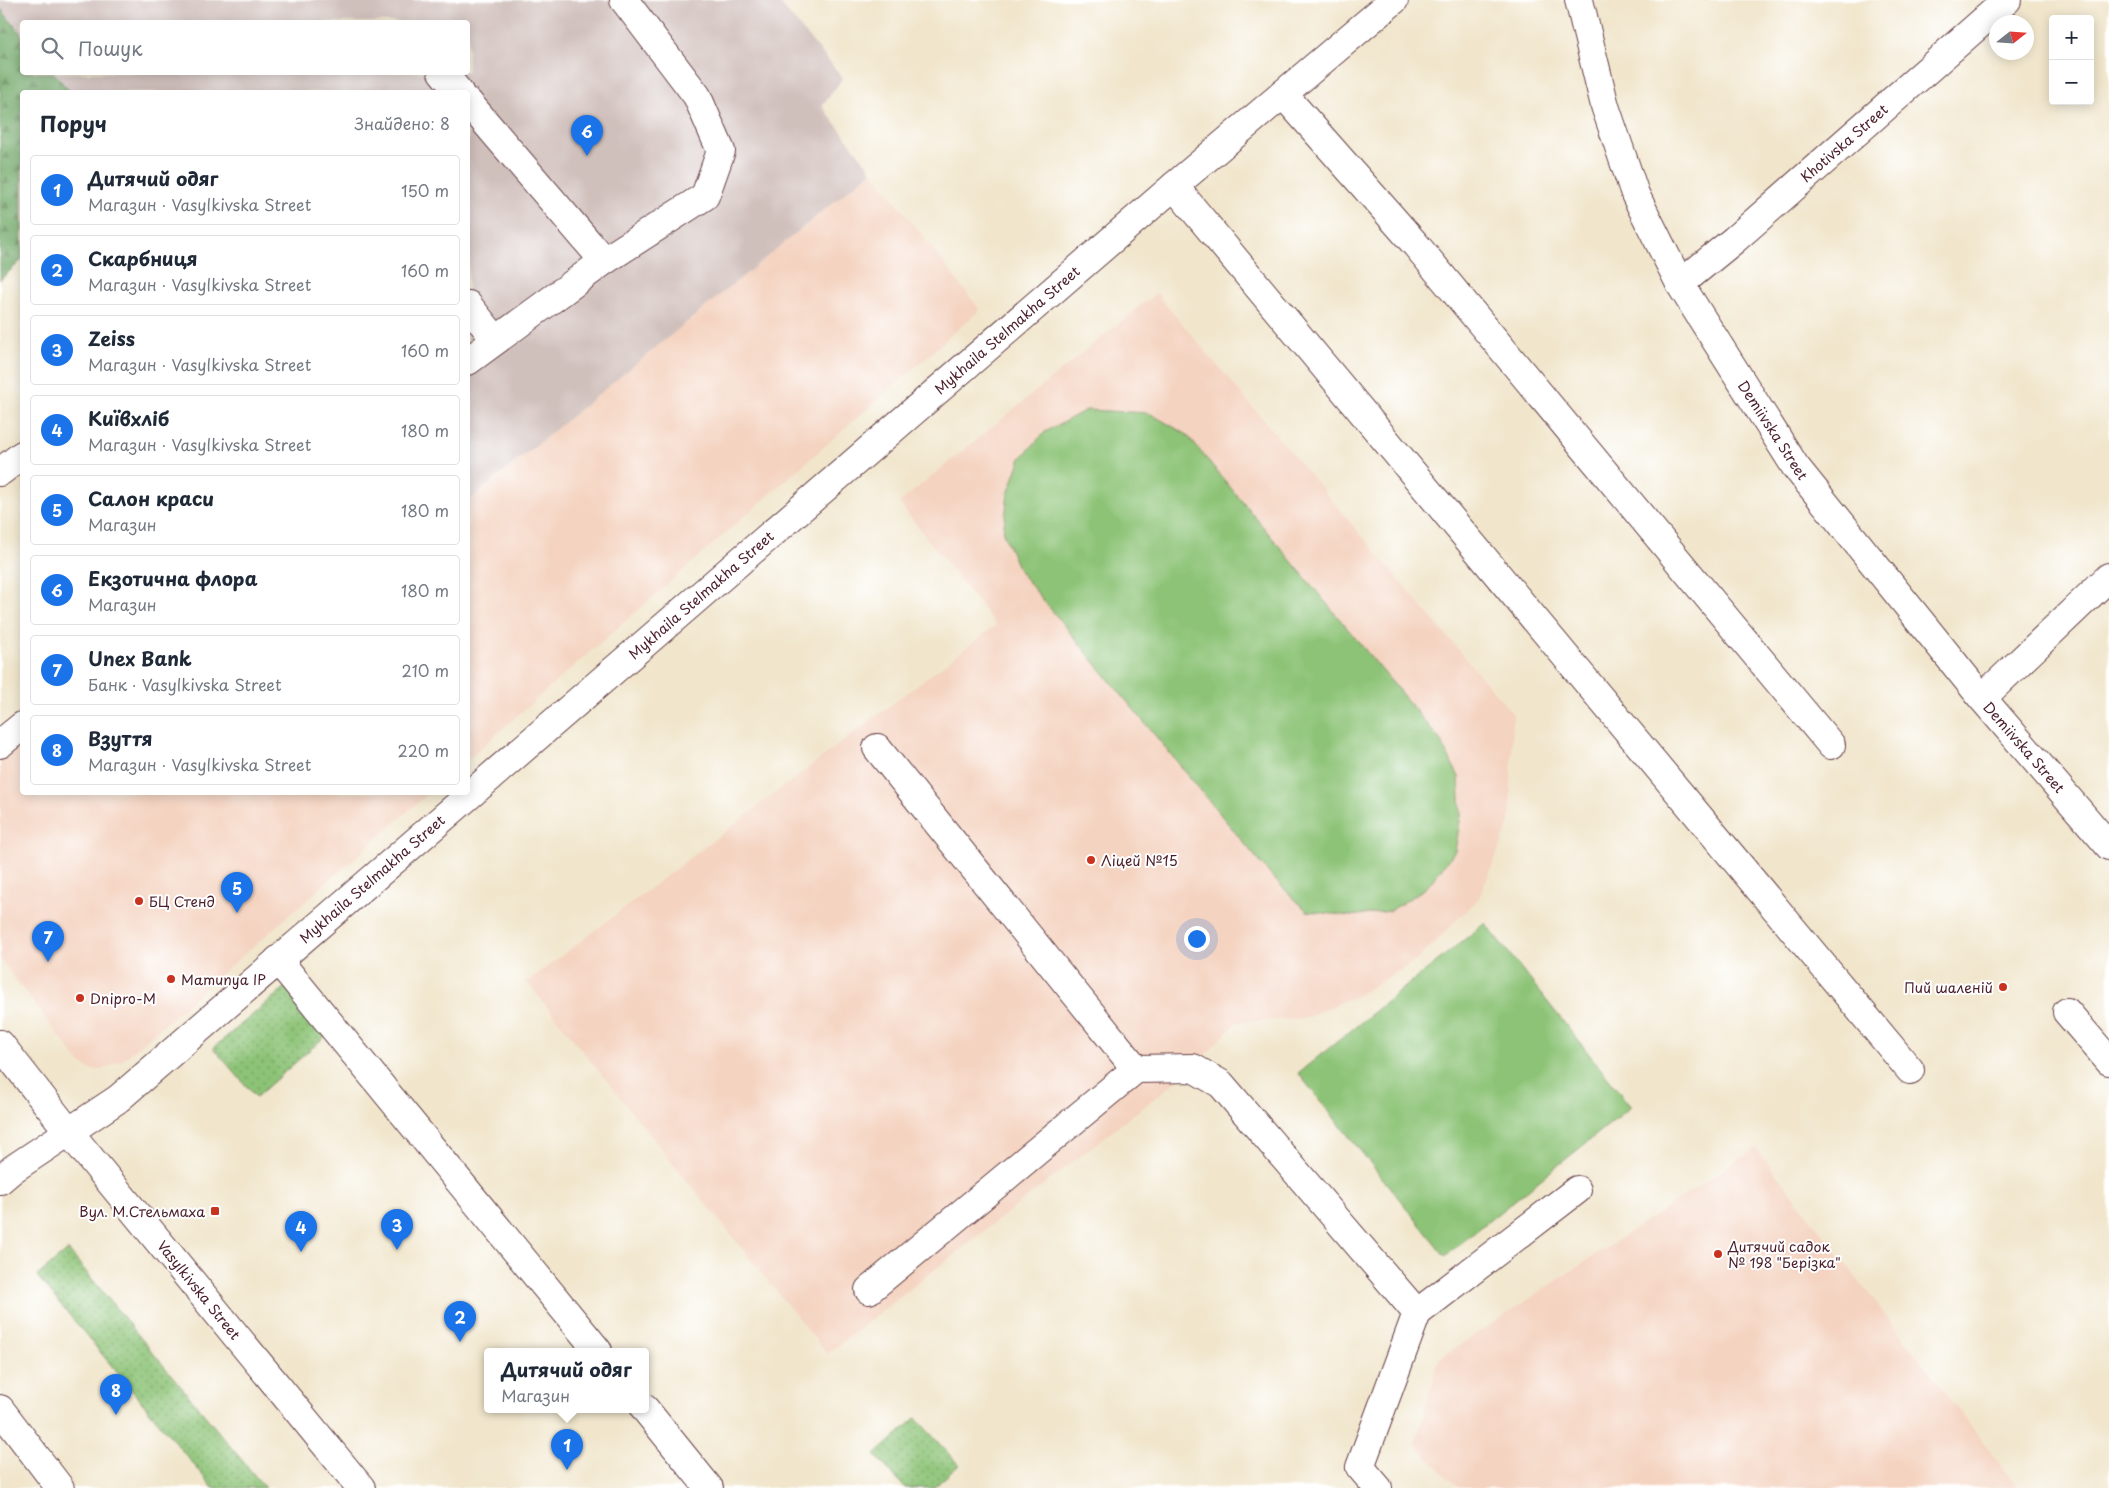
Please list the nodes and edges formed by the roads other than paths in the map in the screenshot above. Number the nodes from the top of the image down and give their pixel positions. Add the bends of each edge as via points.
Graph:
1 (624, 0) edge
2 (1394, 0) edge
3 (1579, 0) edge
4 (2007, 0) edge
5 (445, 75) edge
6 (457, 90) edge
7 (1283, 94) junction
8 (470, 104) edge
9 (1174, 186) junction
10 (604, 261) junction
11 (1680, 284) junction
12 (470, 308) edge
13 (496, 340) junction
14 (470, 360) edge
15 (20, 457) edge
16 (0, 472) edge
17 (2109, 577) edge
18 (1982, 698) junction
19 (20, 728) edge
20 (0, 744) edge
21 (1831, 745) dead end
22 (877, 748) dead end
23 (470, 794) edge
24 (469, 795) edge
25 (2109, 846) edge
26 (278, 960) junction
27 (2067, 1012) dead end
28 (0, 1044) edge
29 (2109, 1061) edge
30 (1136, 1069) junction
31 (1910, 1070) dead end
32 (69, 1132) junction
33 (0, 1180) edge
34 (1577, 1190) dead end
35 (869, 1290) dead end
36 (1417, 1313) junction
37 (596, 1348) edge
38 (0, 1409) edge
39 (647, 1413) edge
40 (60, 1488) edge
41 (362, 1488) edge
42 (709, 1488) edge
43 (1378, 1488) edge

1 - 10 street via 697,96 721,151 705,196
2 - 7 street, Mykhaila Stelmakha Street
3 - 11 street, Demiivska Street via 1605,106 1635,194
4 - 11 street, Khotivska Street
5 - 6 street
7 - 9 street, Mykhaila Stelmakha Street
7 - 21 street via 1422,252
8 - 10 street
9 - 23 street, Mykhaila Stelmakha Street
9 - 31 street
10 - 13 street
11 - 18 street, Demiivska Street via 1794,466
12 - 13 street
13 - 14 street
15 - 16 street
17 - 18 street
18 - 25 street, Demiivska Street
19 - 20 street
22 - 30 street
24 - 26 street, Mykhaila Stelmakha Street
26 - 32 street, Mykhaila Stelmakha Street via 118,1099
26 - 37 street
27 - 29 street
28 - 32 street, Vasylkivska Street
30 - 35 street
30 - 36 street via 1193,1068 1221,1084
32 - 33 street, Mykhaila Stelmakha Street
32 - 41 street, Vasylkivska Street
34 - 36 street
36 - 43 street via 1360,1467
38 - 40 street
39 - 42 street

